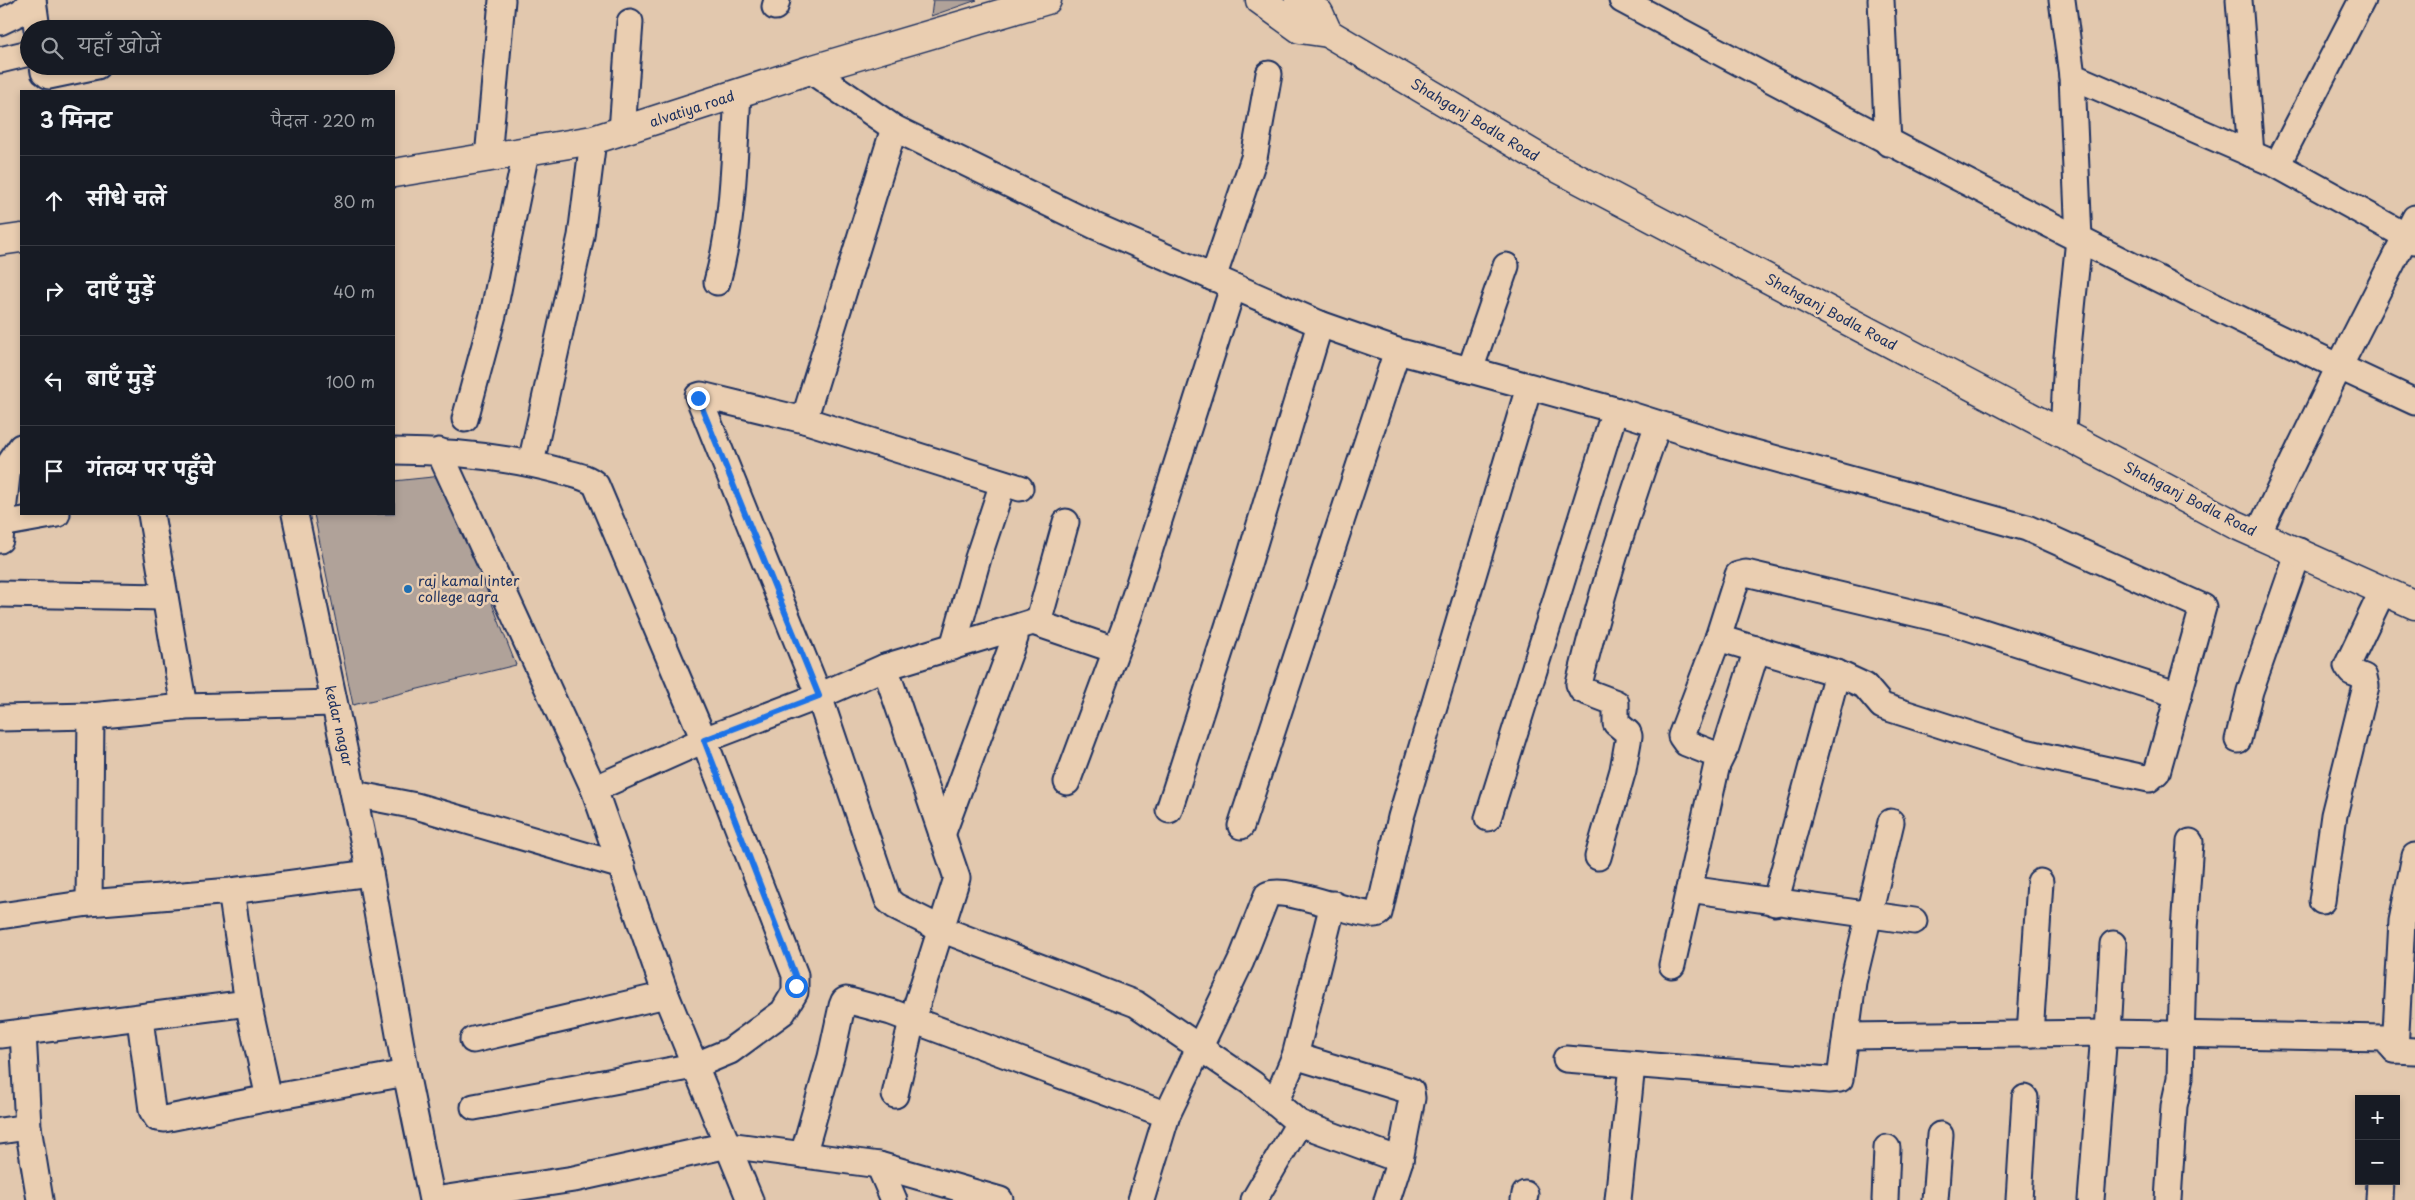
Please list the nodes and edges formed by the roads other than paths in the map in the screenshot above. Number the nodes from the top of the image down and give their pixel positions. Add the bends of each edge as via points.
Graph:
1 (502, 0) edge
2 (1047, 0) edge
3 (1260, 0) edge
4 (1299, 0) edge
5 (1622, 0) edge
6 (1881, 0) edge
7 (2062, 0) edge
8 (2239, 0) edge
9 (2362, 0) edge
10 (36, 20) edge
11 (0, 22) edge
12 (630, 22) dead end
13 (1328, 33) junction
14 (20, 55) edge
15 (0, 60) edge
16 (810, 70) junction
17 (1269, 74) dead end
18 (2072, 76) junction
19 (738, 94) junction
20 (894, 128) junction
21 (622, 131) junction
22 (593, 140) junction
23 (1888, 143) junction
24 (526, 152) junction
25 (2252, 154) junction
26 (488, 158) junction
27 (2277, 165) junction
28 (395, 174) edge
29 (2412, 232) edge
30 (20, 238) edge
31 (2079, 239) junction
32 (0, 241) edge
33 (1506, 266) dead end
34 (717, 282) dead end
35 (1223, 282) junction
36 (1320, 324) junction
37 (1397, 351) junction
38 (2339, 367) junction
39 (1470, 370) junction
40 (1529, 387) junction
41 (2415, 402) edge
42 (1615, 410) junction
43 (465, 419) dead end
44 (804, 420) junction
45 (1658, 424) junction
46 (2063, 434) junction
47 (20, 448) edge
48 (395, 452) edge
49 (439, 452) junction
50 (531, 463) junction
51 (51, 515) edge
52 (151, 515) edge
53 (295, 515) edge
54 (1066, 522) dead end
55 (1, 533) edge
56 (2258, 534) junction
57 (2298, 551) junction
58 (2383, 590) junction
59 (0, 594) edge
60 (164, 597) junction
61 (2415, 605) edge
62 (1033, 622) junction
63 (1008, 630) junction
64 (1718, 638) junction
65 (953, 647) junction
66 (1757, 649) junction
67 (1116, 650) junction
68 (885, 667) junction
69 (1837, 673) junction
70 (819, 696) junction
71 (2179, 696) junction
72 (334, 703) junction
73 (184, 707) junction
74 (91, 716) junction
75 (0, 718) edge
76 (704, 740) junction
77 (2238, 740) dead end
78 (1717, 766) junction
79 (1067, 782) dead end
80 (594, 789) junction
81 (354, 794) junction
82 (1169, 810) dead end
83 (1488, 818) dead end
84 (1891, 822) dead end
85 (1241, 826) dead end
86 (942, 835) junction
87 (2190, 842) dead end
88 (2415, 856) edge
89 (1598, 857) dead end
90 (622, 866) junction
91 (370, 873) junction
92 (2040, 882) dead end
93 (1689, 889) junction
94 (231, 891) junction
95 (2322, 901) dead end
96 (89, 903) junction
97 (1776, 903) junction
98 (1333, 904) junction
99 (0, 916) edge
100 (1870, 916) junction
101 (1914, 921) dead end
102 (941, 929) junction
103 (2113, 944) dead end
104 (1672, 965) dead end
105 (666, 995) junction
106 (248, 1002) junction
107 (140, 1018) junction
108 (912, 1020) junction
109 (2106, 1033) junction
110 (12, 1034) edge
111 (2030, 1034) junction
112 (2182, 1034) junction
113 (1846, 1036) junction
114 (473, 1040) dead end
115 (1199, 1046) junction
116 (2405, 1050) edge
117 (1295, 1056) junction
118 (1566, 1059) dead end
119 (1632, 1065) junction
120 (694, 1066) junction
121 (406, 1073) junction
122 (895, 1095) dead end
123 (269, 1098) junction
124 (2025, 1098) dead end
125 (1276, 1103) junction
126 (474, 1107) dead end
127 (1167, 1115) junction
128 (1298, 1123) junction
129 (28, 1127) junction
130 (0, 1131) edge
131 (1940, 1136) dead end
132 (728, 1145) junction
133 (1887, 1148) dead end
134 (803, 1155) junction
135 (1400, 1160) junction
136 (879, 1165) junction
137 (2380, 1185) edge
138 (1257, 1199) edge
139 (40, 1200) edge
140 (433, 1200) edge
141 (750, 1200) edge
142 (894, 1200) edge
143 (1000, 1200) edge
144 (1141, 1200) edge
145 (1388, 1200) edge
146 (1618, 1200) edge
147 (1885, 1200) edge
148 (1935, 1200) edge
149 (2019, 1200) edge
150 (2092, 1200) edge
151 (2168, 1200) edge
152 (2379, 1200) edge

1 - 26 street
2 - 16 main road, alvatiya road
3 - 13 main road, Shahganj Bodla Road via 1300,29
4 - 13 main road via 1319,13
5 - 23 street
6 - 23 street
7 - 18 street
8 - 25 street
9 - 27 street
10 - 11 street via 33,0 20,12
12 - 21 street
13 - 46 main road, Shahganj Bodla Road via 1548,163
14 - 15 street
16 - 19 main road, alvatiya road
16 - 20 street
17 - 35 street via 1254,158
18 - 25 street
18 - 31 street
19 - 21 main road, alvatiya road
19 - 34 street via 730,218
20 - 35 street via 1095,226
20 - 44 street
21 - 22 main road, alvatiya road
22 - 24 main road, alvatiya road
22 - 50 street via 581,236
23 - 31 street
24 - 26 main road, alvatiya road
24 - 43 street via 493,315
25 - 27 street
26 - 28 main road, alvatiya road
27 - 29 street
29 - 38 street
30 - 32 main road
31 - 38 street
31 - 46 street
33 - 39 street
35 - 36 street
35 - 67 street via 1128,618
36 - 37 street
36 - 82 street via 1246,571
37 - 39 street
37 - 85 street
38 - 41 street
38 - 56 street
39 - 40 street
40 - 42 street
40 - 98 street via 1401,817 1378,913 1371,916
42 - 45 street
42 - 83 street
44 - 65 street via 1012,486 978,558
44 - 70 street via 698,396
45 - 71 street via 2027,528 2203,607
45 - 89 street via 1599,602 1579,684 1582,690 1616,703 1616,723 1628,733 1623,770
46 - 56 main road, Shahganj Bodla Road
47 - 55 street via 8,466
48 - 49 street
49 - 50 street
49 - 80 street
50 - 76 street via 588,479 596,485
51 - 55 street via 7,523
52 - 60 street
53 - 72 street, kedar nagar
54 - 62 street via 1040,616
56 - 57 main road, Shahganj Bodla Road
57 - 58 main road, Shahganj Bodla Road
57 - 77 street via 2252,684
58 - 61 main road, Shahganj Bodla Road
58 - 95 street via 2347,666 2351,672 2364,677 2366,686 2334,814
59 - 60 street
60 - 73 street
62 - 63 street
62 - 67 street
63 - 65 street
63 - 86 street via 1015,638
64 - 66 street
64 - 71 street via 1735,579 1746,573 1952,622
64 - 78 street via 1682,736 1686,743 1717,756
65 - 68 street
66 - 69 street
66 - 78 street
67 - 79 street
68 - 70 street
68 - 86 street
69 - 71 street via 1865,686 1882,706 2025,752 2149,779 2156,772
69 - 97 street
70 - 76 street
70 - 102 street via 888,900
72 - 73 street
72 - 81 street, kedar nagar
73 - 74 street
74 - 75 street
74 - 96 street
76 - 80 street
76 - 120 street via 795,975 796,986 793,998 783,1012 738,1047
78 - 93 street
80 - 90 street
81 - 90 street via 416,806
81 - 91 street, kedar nagar
84 - 100 street
86 - 102 street via 957,881
87 - 112 street
88 - 116 street via 2402,921
90 - 105 street
91 - 94 street
91 - 121 street, kedar nagar
92 - 111 street
93 - 97 street
93 - 104 street
94 - 96 street
94 - 106 street
96 - 99 street
97 - 100 street
98 - 115 street via 1277,893 1267,895 1241,961
98 - 117 street
100 - 101 street
100 - 113 street via 1853,982
102 - 108 street
102 - 115 street via 1136,1004
103 - 109 street
105 - 114 street
105 - 120 street
106 - 107 street
106 - 123 street
107 - 110 street
107 - 123 street via 152,1110 157,1118
108 - 122 street
108 - 127 street
108 - 134 street via 851,1000 844,1001
109 - 111 street
109 - 112 street
109 - 150 street
110 - 129 street
111 - 113 street
112 - 116 street via 2384,1038
112 - 151 street
113 - 119 street via 1842,1075 1835,1080
115 - 125 street
115 - 127 street
117 - 125 street
117 - 135 street via 1411,1091
118 - 119 street
119 - 146 street
120 - 126 street
120 - 132 street
121 - 123 street
121 - 140 street, kedar nagar
124 - 149 street
125 - 128 street
127 - 144 street
128 - 135 street
128 - 138 street
129 - 130 street
129 - 139 street
131 - 148 street
132 - 134 street
132 - 140 street via 574,1179
132 - 141 street
133 - 147 street
134 - 136 street
135 - 145 street
136 - 142 street
136 - 143 street
137 - 152 street

